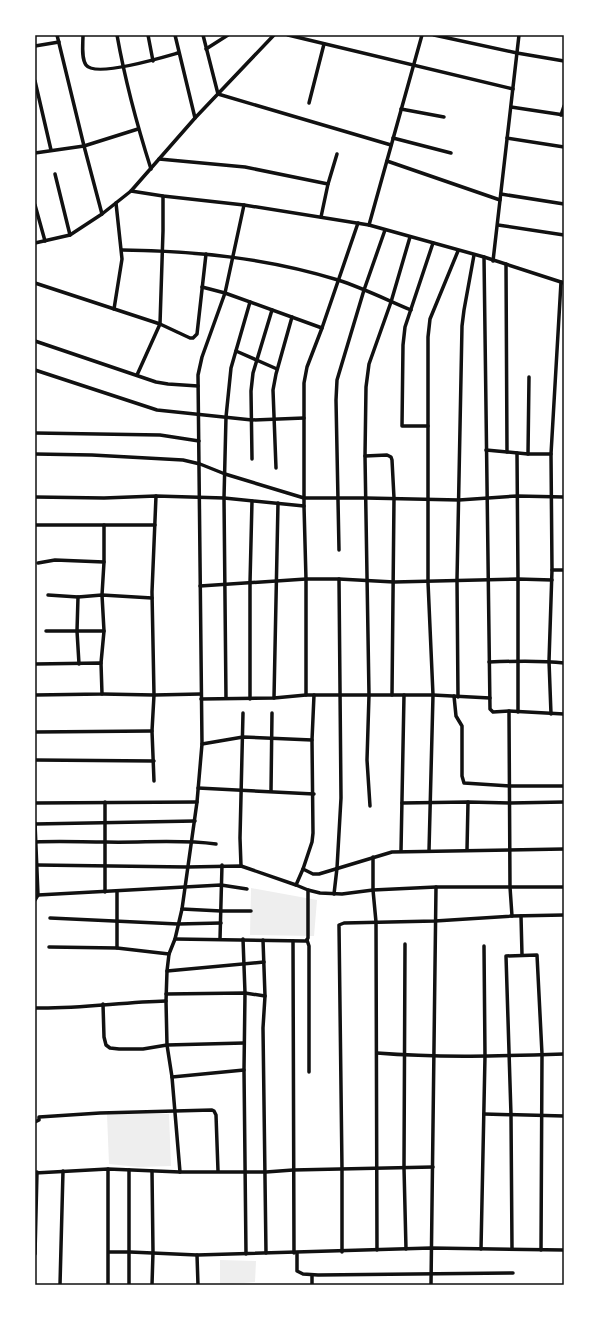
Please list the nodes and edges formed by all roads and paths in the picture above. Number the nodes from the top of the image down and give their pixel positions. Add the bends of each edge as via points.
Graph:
1 (57, 35) edge
2 (82, 35) edge
3 (117, 35) edge
4 (148, 35) edge
5 (175, 35) edge
6 (202, 35) edge
7 (228, 35) edge
8 (274, 35) edge
9 (288, 35) edge
10 (422, 35) edge
11 (434, 35) edge
12 (519, 35) edge
13 (58, 42) junction
14 (324, 44) junction
15 (35, 46) edge
16 (206, 49) junction
17 (178, 53) junction
18 (517, 53) junction
19 (153, 61) junction
20 (564, 61) edge
21 (414, 65) junction
22 (122, 67) junction
23 (35, 82) edge
24 (513, 89) junction
25 (218, 94) junction
26 (309, 103) dead end
27 (564, 106) edge
28 (511, 107) junction
29 (401, 109) junction
30 (563, 115) edge
31 (444, 117) dead end
32 (195, 118) junction
33 (138, 129) junction
34 (393, 138) junction
35 (508, 138) junction
36 (391, 145) junction
37 (84, 146) junction
38 (564, 147) edge
39 (51, 150) junction
40 (35, 153) edge
41 (451, 153) dead end
42 (337, 154) dead end
43 (160, 158) junction
44 (387, 161) junction
45 (151, 169) junction
46 (55, 174) dead end
47 (328, 184) junction
48 (131, 191) junction
49 (501, 194) junction
50 (163, 196) junction
51 (500, 200) junction
52 (116, 203) junction
53 (564, 204) edge
54 (35, 205) edge
55 (244, 205) junction
56 (102, 214) junction
57 (321, 217) junction
58 (358, 223) junction
59 (369, 225) junction
60 (498, 225) junction
61 (385, 230) junction
62 (564, 234) edge
63 (70, 235) junction
64 (410, 237) junction
65 (44, 241) junction
66 (35, 243) edge
67 (433, 243) junction
68 (122, 250) junction
69 (163, 250) junction
70 (458, 250) junction
71 (206, 254) junction
72 (474, 255) junction
73 (232, 256) junction
74 (484, 257) junction
75 (493, 261) junction
76 (506, 264) junction
77 (338, 280) junction
78 (562, 282) edge
79 (35, 283) edge
80 (202, 287) junction
81 (364, 290) junction
82 (225, 292) junction
83 (250, 302) junction
84 (391, 302) junction
85 (114, 309) junction
86 (272, 310) junction
87 (411, 310) junction
88 (292, 317) junction
89 (160, 324) junction
90 (322, 328) junction
91 (35, 341) edge
92 (236, 350) junction
93 (256, 360) junction
94 (277, 369) junction
95 (35, 370) edge
96 (137, 376) junction
97 (529, 376) dead end
98 (198, 386) junction
99 (198, 415) junction
100 (226, 417) junction
101 (304, 418) junction
102 (275, 419) junction
103 (252, 420) junction
104 (428, 426) junction
105 (35, 433) edge
106 (199, 441) junction
107 (486, 450) junction
108 (507, 452) junction
109 (517, 453) junction
110 (35, 454) edge
111 (528, 454) junction
112 (551, 454) junction
113 (365, 456) junction
114 (252, 459) dead end
115 (200, 464) junction
116 (276, 468) dead end
117 (224, 474) junction
118 (156, 496) junction
119 (517, 496) junction
120 (35, 497) edge
121 (552, 497) junction
122 (564, 497) edge
123 (200, 498) junction
124 (224, 498) junction
125 (304, 498) junction
126 (339, 498) junction
127 (366, 498) junction
128 (394, 498) junction
129 (487, 499) junction
130 (428, 500) junction
131 (459, 500) junction
132 (252, 501) junction
133 (278, 503) junction
134 (304, 506) junction
135 (35, 525) edge
136 (104, 525) junction
137 (155, 525) junction
138 (339, 550) dead end
139 (104, 562) junction
140 (38, 563) dead end
141 (552, 570) junction
142 (564, 570) edge
143 (306, 579) junction
144 (339, 579) junction
145 (488, 579) junction
146 (518, 579) junction
147 (457, 580) junction
148 (552, 580) junction
149 (278, 581) junction
150 (367, 581) junction
151 (394, 582) junction
152 (428, 582) junction
153 (250, 583) junction
154 (225, 584) junction
155 (200, 586) junction
156 (48, 595) dead end
157 (102, 595) junction
158 (78, 597) junction
159 (152, 598) junction
160 (46, 631) dead end
161 (77, 631) junction
162 (104, 631) junction
163 (518, 661) junction
164 (549, 661) junction
165 (489, 662) junction
166 (101, 663) junction
167 (564, 663) edge
168 (35, 664) edge
169 (79, 664) junction
170 (102, 694) junction
171 (201, 694) junction
172 (35, 695) edge
173 (154, 695) junction
174 (306, 695) junction
175 (314, 695) junction
176 (369, 695) junction
177 (392, 695) junction
178 (404, 695) junction
179 (433, 695) junction
180 (340, 696) junction
181 (456, 696) junction
182 (226, 698) junction
183 (274, 698) junction
184 (490, 698) junction
185 (202, 699) junction
186 (250, 699) junction
187 (509, 711) junction
188 (518, 712) junction
189 (243, 713) dead end
190 (272, 713) dead end
191 (551, 714) junction
192 (564, 714) edge
193 (152, 731) junction
194 (35, 732) edge
195 (243, 738) junction
196 (272, 739) junction
197 (312, 740) junction
198 (202, 744) junction
199 (35, 760) edge
200 (154, 761) junction
201 (154, 782) dead end
202 (510, 786) junction
203 (564, 786) edge
204 (198, 788) junction
205 (241, 790) junction
206 (271, 791) junction
207 (314, 794) junction
208 (105, 802) junction
209 (197, 802) junction
210 (430, 802) junction
211 (468, 802) junction
212 (564, 802) edge
213 (35, 803) edge
214 (402, 803) junction
215 (510, 804) junction
216 (370, 806) dead end
217 (195, 821) junction
218 (35, 823) edge
219 (105, 823) junction
220 (192, 841) junction
221 (35, 842) edge
222 (105, 842) junction
223 (216, 844) dead end
224 (510, 849) junction
225 (564, 849) edge
226 (467, 850) junction
227 (401, 851) junction
228 (429, 851) junction
229 (373, 857) junction
230 (37, 865) junction
231 (222, 865) junction
232 (241, 866) junction
233 (105, 867) junction
234 (188, 867) junction
235 (337, 868) junction
236 (303, 869) junction
237 (296, 885) junction
238 (36, 886) edge
239 (221, 886) junction
240 (185, 887) junction
241 (436, 887) junction
242 (510, 887) junction
243 (564, 887) edge
244 (247, 888) dead end
245 (308, 890) junction
246 (373, 890) junction
247 (117, 891) junction
248 (105, 892) junction
249 (334, 894) junction
250 (38, 895) junction
251 (35, 900) edge
252 (182, 909) junction
253 (251, 910) dead end
254 (221, 911) junction
255 (564, 915) edge
256 (512, 916) junction
257 (521, 916) junction
258 (50, 918) dead end
259 (116, 921) junction
260 (435, 921) junction
261 (376, 922) junction
262 (221, 923) junction
263 (178, 924) junction
264 (175, 939) junction
265 (220, 939) junction
266 (243, 939) junction
267 (262, 940) junction
268 (307, 940) junction
269 (293, 941) junction
270 (405, 944) dead end
271 (484, 946) dead end
272 (49, 947) dead end
273 (116, 948) junction
274 (169, 954) junction
275 (522, 956) junction
276 (264, 962) junction
277 (243, 965) junction
278 (167, 971) junction
279 (245, 993) junction
280 (166, 994) junction
281 (265, 996) junction
282 (166, 1001) junction
283 (103, 1004) junction
284 (35, 1008) edge
285 (244, 1043) junction
286 (167, 1045) junction
287 (377, 1052) junction
288 (542, 1054) junction
289 (564, 1054) edge
290 (405, 1055) junction
291 (434, 1055) junction
292 (485, 1056) junction
293 (509, 1056) junction
294 (244, 1070) junction
295 (309, 1072) dead end
296 (172, 1077) junction
297 (174, 1111) junction
298 (484, 1114) junction
299 (511, 1115) junction
300 (541, 1115) junction
301 (564, 1116) edge
302 (35, 1122) edge
303 (433, 1167) junction
304 (377, 1168) junction
305 (404, 1168) junction
306 (108, 1169) junction
307 (342, 1169) junction
308 (129, 1170) junction
309 (152, 1170) junction
310 (293, 1170) junction
311 (63, 1171) junction
312 (218, 1171) junction
313 (244, 1171) junction
314 (36, 1172) edge
315 (180, 1172) junction
316 (266, 1172) junction
317 (431, 1248) junction
318 (406, 1249) junction
319 (481, 1249) junction
320 (512, 1249) junction
321 (377, 1250) junction
322 (541, 1250) junction
323 (564, 1250) edge
324 (109, 1252) junction
325 (130, 1252) junction
326 (153, 1252) junction
327 (342, 1252) junction
328 (266, 1253) junction
329 (295, 1253) junction
330 (35, 1254) edge
331 (246, 1254) junction
332 (198, 1255) junction
333 (513, 1272) dead end
334 (431, 1273) junction
335 (312, 1275) junction
336 (60, 1285) edge
337 (108, 1285) edge
338 (129, 1285) edge
339 (152, 1285) edge
340 (198, 1285) edge
341 (312, 1285) edge
342 (431, 1285) edge

1 - 13 street
2 - 22 street via 83,60 86,66 96,70
3 - 22 street
4 - 19 street
5 - 17 street
6 - 16 street
7 - 16 street
8 - 25 street
9 - 14 street
10 - 21 street
11 - 18 street
12 - 18 street
13 - 15 street
13 - 37 street
14 - 21 street
14 - 26 street
16 - 25 street
17 - 19 street
17 - 32 street
18 - 20 street
18 - 24 street
19 - 22 street
21 - 24 street
21 - 29 street
22 - 33 street
23 - 39 street
24 - 28 street
25 - 32 street
25 - 36 street
27 - 30 street
28 - 30 street
28 - 35 street
29 - 31 street
29 - 34 street
32 - 43 street
33 - 37 street
33 - 45 street
34 - 36 street
34 - 41 street
35 - 38 street
35 - 49 street
36 - 44 street
37 - 39 street
37 - 56 street
39 - 40 street
42 - 47 street
43 - 45 street
43 - 47 street via 245,167
44 - 51 street
44 - 59 street
45 - 48 street
46 - 63 street
47 - 57 street
48 - 50 street
48 - 52 street
49 - 51 street
49 - 53 street
50 - 55 street
50 - 69 street
51 - 60 street
52 - 56 street
52 - 68 street
54 - 65 street
55 - 57 street
55 - 73 street
56 - 63 street
57 - 58 street
58 - 59 street
58 - 77 street
59 - 61 street
60 - 62 street
60 - 75 street
61 - 64 street
61 - 81 street
63 - 65 street
64 - 67 street
64 - 84 street
65 - 66 street
67 - 70 street
67 - 87 street
68 - 69 street
68 - 85 street via 122,267
69 - 71 street
69 - 89 street
70 - 72 street
70 - 104 street via 429,326
71 - 73 street
71 - 80 street
72 - 74 street
72 - 131 street via 462,326
73 - 77 street via 272,262
73 - 82 street
74 - 75 street
74 - 107 street
75 - 76 street
76 - 78 street
76 - 108 street
77 - 81 street
77 - 90 street
78 - 112 street
79 - 85 street
80 - 82 street
80 - 89 street via 195,337 190,338
81 - 84 street
81 - 126 street via 337,380
82 - 83 street
82 - 98 street via 199,365
83 - 86 street
83 - 92 street
84 - 87 street
84 - 113 street via 367,375
85 - 89 street
86 - 88 street
86 - 93 street
87 - 104 street via 403,340 402,426
88 - 90 street
88 - 94 street
89 - 96 street
90 - 101 street via 307,367
91 - 96 street
92 - 93 street
92 - 100 street via 230,375
93 - 94 street
93 - 103 street via 251,381
94 - 102 street via 273,390
95 - 99 street via 151,409
96 - 98 street via 168,384
97 - 111 street
98 - 99 street
99 - 100 street
99 - 106 street
100 - 103 street
100 - 117 street
101 - 102 street
101 - 125 street
102 - 103 street
102 - 116 street
103 - 114 street
104 - 130 street
105 - 106 street via 160,435
106 - 115 street
107 - 108 street
107 - 129 street
108 - 109 street
109 - 111 street
109 - 119 street
110 - 115 street via 183,460
111 - 112 street
112 - 121 street
113 - 127 street
113 - 128 street via 391,457
115 - 117 street
115 - 123 street
117 - 124 street
117 - 125 street
118 - 120 street
118 - 123 street
118 - 137 street
119 - 121 street
119 - 129 street
119 - 146 street
121 - 122 street
121 - 141 street
123 - 124 street
123 - 155 street
124 - 132 street
124 - 154 street
125 - 126 street
125 - 134 street
126 - 127 street
126 - 138 street
127 - 128 street
127 - 150 street
128 - 130 street
128 - 151 street
129 - 131 street
129 - 145 street
130 - 131 street
130 - 152 street
131 - 147 street
132 - 133 street
132 - 153 street
133 - 134 street
133 - 149 street
134 - 143 street
135 - 136 street
136 - 137 street
136 - 139 street
137 - 159 street
139 - 140 street via 55,560
139 - 157 street
141 - 142 street
141 - 148 street
143 - 144 street
143 - 149 street
143 - 174 street
144 - 150 street
144 - 180 street
145 - 146 street
145 - 147 street
145 - 165 street
146 - 148 street
146 - 163 street
147 - 152 street
147 - 181 street
148 - 164 street
149 - 153 street
149 - 183 street
150 - 151 street
150 - 176 street
151 - 152 street
151 - 177 street
152 - 179 street
153 - 154 street
153 - 186 street
154 - 155 street
154 - 182 street
155 - 171 street
156 - 158 street
157 - 158 street
157 - 159 street
157 - 162 street
158 - 161 street
159 - 173 street
160 - 161 street
161 - 162 street
161 - 169 street
162 - 166 street
163 - 164 street
163 - 165 street
163 - 188 street
164 - 167 street
164 - 191 street
165 - 184 street
166 - 169 street
166 - 170 street
168 - 169 street
170 - 172 street
170 - 173 street
171 - 173 street
171 - 185 street
173 - 193 street
174 - 175 street
174 - 183 street
175 - 180 street
175 - 197 street
176 - 177 street
176 - 180 street
176 - 216 street via 367,760
177 - 178 street
178 - 179 street
178 - 214 street
179 - 181 street
179 - 210 street
180 - 235 street via 341,798
181 - 184 street
181 - 202 street via 456,716 462,726 464,782
182 - 185 street
182 - 186 street
183 - 186 street
184 - 187 street via 491,711
185 - 198 street
187 - 188 street
187 - 202 street
188 - 191 street
189 - 195 street
190 - 196 street
191 - 192 street
193 - 194 street
193 - 200 street
195 - 196 street
195 - 198 street
195 - 205 street
196 - 197 street
196 - 206 street
197 - 207 street
198 - 204 street
199 - 200 street
200 - 201 street
202 - 203 street
202 - 215 street
204 - 205 street
204 - 209 street
205 - 206 street
205 - 232 street
206 - 207 street
207 - 236 street via 312,842
208 - 209 street
208 - 213 street
208 - 219 street
209 - 217 street
210 - 211 street
210 - 214 street
210 - 228 street
211 - 215 street
211 - 226 street
212 - 215 street
214 - 227 street
215 - 224 street
217 - 219 street
217 - 220 street
218 - 219 street
218 - 221 street
219 - 222 street
220 - 222 street
220 - 223 street
220 - 234 street
221 - 222 street
221 - 230 street
222 - 233 street
224 - 225 street
224 - 226 street
224 - 242 street
226 - 228 street
227 - 228 street
227 - 229 street
229 - 235 street
229 - 246 street
230 - 233 street
230 - 238 street
231 - 232 street
231 - 234 street
231 - 239 street
232 - 237 street
233 - 234 street
233 - 248 street
234 - 240 street
235 - 236 street via 316,874
235 - 249 street
236 - 237 street
237 - 245 street
238 - 250 street
239 - 240 street
239 - 244 street
239 - 254 street
240 - 247 street
240 - 252 street
241 - 242 street
241 - 246 street
241 - 260 street
242 - 243 street
242 - 256 street
245 - 249 street
245 - 268 street
246 - 249 street
246 - 261 street
247 - 248 street
247 - 259 street
248 - 250 street
250 - 251 street
252 - 254 street
252 - 263 street
253 - 254 street
254 - 262 street
255 - 257 street
256 - 257 street
256 - 260 street
257 - 275 street
258 - 259 street
259 - 263 street
259 - 273 street
260 - 261 street
260 - 291 street
261 - 287 street
261 - 307 street via 344,923 338,927
262 - 263 street
262 - 265 street
263 - 264 street
264 - 265 street
264 - 274 street
265 - 266 street
266 - 267 street
266 - 277 street
267 - 269 street
267 - 276 street
268 - 269 street
268 - 295 street via 310,946
269 - 310 street
270 - 290 street
271 - 292 street
272 - 273 street
273 - 274 street
274 - 278 street
275 - 288 street via 537,954
275 - 293 street via 506,956
276 - 277 street
276 - 281 street
277 - 278 street
277 - 279 street
278 - 280 street
279 - 280 street
279 - 281 street
279 - 285 street
280 - 282 street
281 - 316 street via 263,1028
282 - 283 street
282 - 286 street
283 - 284 street
283 - 286 street via 104,1037 106,1045 110,1048 143,1049
285 - 286 street
285 - 294 street
286 - 296 street
287 - 290 street
287 - 304 street
288 - 289 street
288 - 293 street
288 - 300 street
290 - 291 street
290 - 305 street
291 - 292 street
291 - 303 street
292 - 293 street
292 - 298 street
293 - 299 street
294 - 296 street
294 - 313 street
296 - 297 street
297 - 302 street via 39,1117
297 - 312 street via 212,1110 216,1113
297 - 315 street
298 - 299 street
298 - 319 street
299 - 300 street
299 - 320 street
300 - 301 street
300 - 322 street
303 - 305 street
303 - 317 street
304 - 305 street
304 - 307 street
304 - 321 street
305 - 318 street
306 - 308 street
306 - 311 street
306 - 324 street
307 - 310 street
307 - 327 street
308 - 309 street
308 - 325 street
309 - 315 street
309 - 326 street
310 - 316 street
310 - 329 street
311 - 314 street
311 - 336 street
312 - 313 street
312 - 315 street
313 - 316 street
313 - 331 street
314 - 330 street
316 - 328 street
317 - 318 street
317 - 319 street
317 - 334 street
318 - 321 street
319 - 320 street
320 - 322 street
321 - 327 street
322 - 323 street
324 - 325 street
324 - 337 street
325 - 326 street
325 - 338 street
326 - 332 street
326 - 339 street
327 - 329 street
328 - 329 street
328 - 331 street
329 - 335 street via 297,1271
331 - 332 street
332 - 340 street
333 - 334 street
334 - 335 street
334 - 342 street
335 - 341 street

